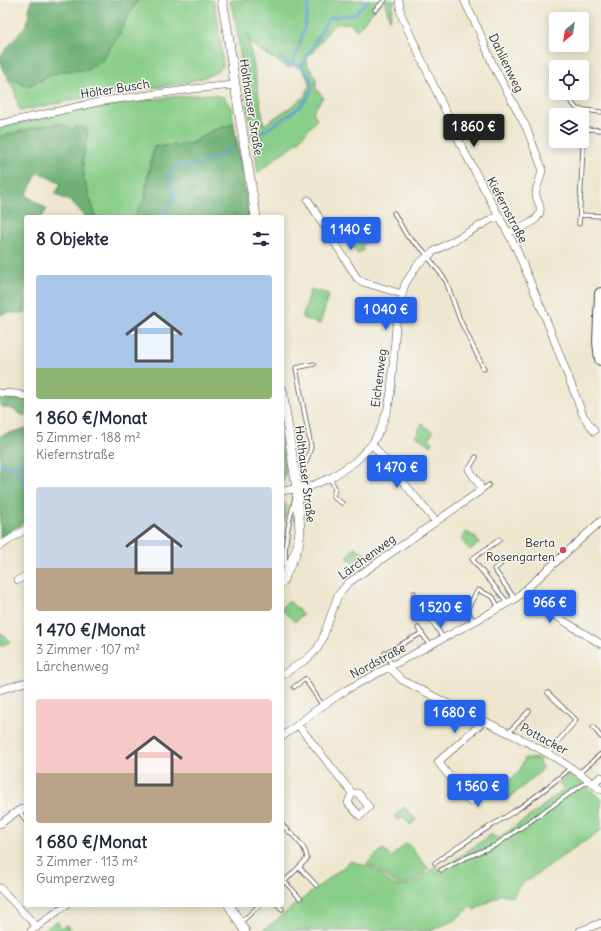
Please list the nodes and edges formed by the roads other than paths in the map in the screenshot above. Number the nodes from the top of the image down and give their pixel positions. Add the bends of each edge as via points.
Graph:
1 (222, 0) edge
2 (385, 0) edge
3 (399, 0) edge
4 (464, 0) edge
5 (375, 10) dead end
6 (235, 85) junction
7 (569, 100) edge
8 (601, 112) edge
9 (0, 124) edge
10 (601, 130) edge
11 (308, 200) dead end
12 (394, 213) dead end
13 (580, 214) junction
14 (256, 215) edge
15 (499, 215) junction
16 (601, 216) edge
17 (579, 224) dead end
18 (508, 233) junction
19 (428, 256) junction
20 (402, 294) junction
21 (601, 294) edge
22 (601, 359) edge
23 (314, 364) dead end
24 (484, 369) dead end
25 (0, 393) edge
26 (24, 396) edge
27 (284, 404) edge
28 (594, 431) dead end
29 (372, 444) junction
30 (476, 457) dead end
31 (469, 469) joint
32 (330, 478) junction
33 (295, 479) junction
34 (489, 485) dead end
35 (297, 489) junction
36 (284, 491) edge
37 (480, 491) junction
38 (342, 503) dead end
39 (601, 521) edge
40 (436, 522) junction
41 (24, 531) edge
42 (499, 540) dead end
43 (0, 546) edge
44 (500, 565) dead end
45 (24, 577) edge
46 (284, 578) edge
47 (18, 580) dead end
48 (414, 593) dead end
49 (523, 593) junction
50 (515, 599) junction
51 (508, 603) junction
52 (499, 608) junction
53 (474, 622) junction
54 (418, 628) dead end
55 (422, 633) junction
56 (443, 638) junction
57 (601, 644) edge
58 (430, 645) junction
59 (390, 666) junction
60 (284, 674) edge
61 (24, 683) edge
62 (294, 686) dead end
63 (0, 690) edge
64 (548, 692) dead end
65 (323, 706) junction
66 (529, 711) dead end
67 (484, 721) junction
68 (298, 725) junction
69 (593, 727) dead end
70 (508, 733) junction
71 (284, 736) edge
72 (601, 737) edge
73 (548, 753) junction
74 (601, 754) edge
75 (572, 767) junction
76 (579, 773) junction
77 (601, 777) edge
78 (591, 782) junction
79 (460, 789) dead end
80 (601, 790) edge
81 (352, 793) dead end
82 (24, 809) edge
83 (19, 810) junction
84 (24, 818) edge
85 (0, 824) edge
86 (284, 827) edge
87 (435, 863) dead end
88 (299, 867) junction
89 (441, 870) dead end
90 (284, 882) edge
91 (284, 884) edge
92 (316, 885) dead end
93 (0, 888) edge
94 (300, 898) dead end
95 (63, 907) edge
96 (230, 907) edge
97 (258, 907) edge
98 (601, 923) edge
99 (242, 927) edge
100 (34, 929) edge
101 (580, 931) edge

1 - 6 street, Holthauser Straße
2 - 5 lane
3 - 15 street, Kiefernstraße via 401,14 444,108
4 - 18 street, Dahlienweg via 526,127 542,168 536,193 540,207 539,215 533,221
6 - 9 street, Hölter Busch via 103,101
6 - 14 street, Holthauser Straße
7 - 8 lane via 577,110
10 - 13 lane via 584,129
11 - 20 street via 357,278
12 - 19 lane via 407,236
13 - 16 lane
13 - 17 lane
15 - 18 street, Kiefernstraße
15 - 19 street, Eichenweg
18 - 28 street, Kiefernstraße via 538,299 583,415
19 - 20 street, Eichenweg via 412,271
19 - 24 lane via 448,284 458,316
20 - 29 street, Eichenweg via 397,313 388,408
21 - 22 main road
23 - 33 lane via 296,368 311,447 307,460
25 - 26 street
27 - 33 street, Holthauser Straße
29 - 32 street, Eichenweg via 356,461
29 - 40 street
30 - 31 lane
31 - 37 street via 480,486
32 - 35 street, Eichenweg
32 - 38 lane via 335,488 333,497
33 - 35 street, Holthauser Straße
34 - 37 lane
35 - 36 street, Eichenweg
35 - 46 lane via 286,537
35 - 46 street, Holthauser Straße via 300,530 298,546
37 - 40 street, Lärchenweg
39 - 49 street, Nordstraße
40 - 60 street, Lärchenweg via 348,583 338,595 317,649 307,659
41 - 43 street
42 - 51 lane via 472,559
44 - 50 lane via 494,569
45 - 47 street
48 - 56 lane
49 - 50 street, Nordstraße
49 - 57 street via 530,600
50 - 51 street, Nordstraße
51 - 52 street, Nordstraße
52 - 53 street, Nordstraße
52 - 53 lane via 493,598 478,590 467,609
53 - 56 street, Nordstraße
54 - 55 lane
55 - 58 lane
55 - 59 lane via 385,653
56 - 58 street, Nordstraße
58 - 59 street, Nordstraße
59 - 65 street, Nordstraße
59 - 67 street, Pottacker via 402,680
61 - 63 street
62 - 65 lane via 305,680
64 - 73 lane via 576,720
65 - 68 street, Nordstraße
66 - 70 lane
67 - 70 street, Pottacker
67 - 79 street via 438,762
68 - 71 street, Nordstraße
68 - 81 street
69 - 72 lane
70 - 73 street, Pottacker
73 - 75 street, Pottacker
74 - 76 lane
75 - 76 street, Pottacker
75 - 87 lane via 520,808
76 - 78 street, Pottacker
77 - 78 street
78 - 80 street, Pottacker
78 - 89 lane via 496,845
82 - 83 street
83 - 84 lane
83 - 85 street
86 - 88 lane via 307,854 307,859
88 - 90 lane
88 - 92 lane
91 - 94 lane
93 - 100 street
95 - 100 street
96 - 99 street
97 - 99 lane
98 - 101 street

